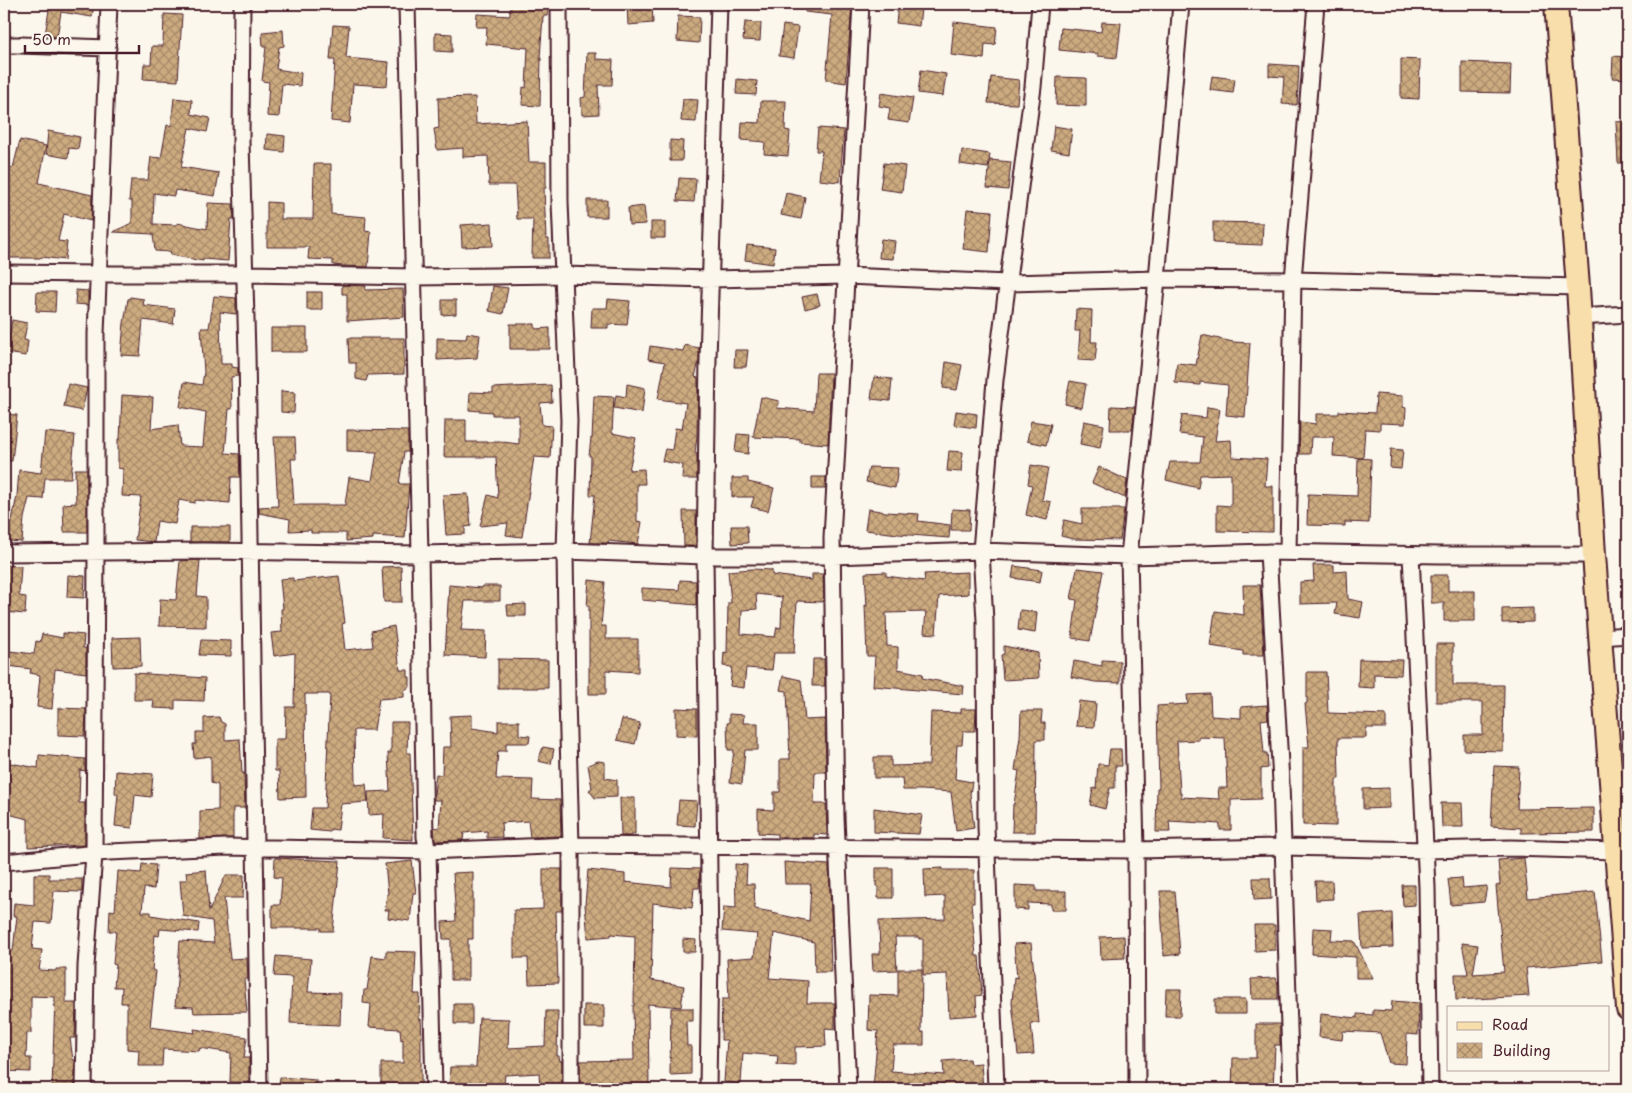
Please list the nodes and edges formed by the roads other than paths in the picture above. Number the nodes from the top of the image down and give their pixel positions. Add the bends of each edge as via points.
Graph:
1 (109, 4) edge
2 (242, 4) edge
3 (407, 4) edge
4 (559, 4) edge
5 (719, 4) edge
6 (861, 4) edge
7 (1040, 4) edge
8 (1181, 4) edge
9 (1316, 4) edge
10 (1556, 4) edge
11 (4, 46) edge
12 (108, 48) junction
13 (4, 272) edge
14 (98, 274) junction
15 (245, 274) junction
16 (563, 276) junction
17 (846, 276) junction
18 (414, 277) junction
19 (710, 279) junction
20 (1157, 279) junction
21 (1293, 280) junction
22 (1008, 283) junction
23 (1578, 287) junction
24 (1628, 314) edge
25 (1579, 317) junction
26 (981, 550) junction
27 (565, 551) junction
28 (96, 552) junction
29 (249, 552) junction
30 (1268, 552) junction
31 (1288, 552) junction
32 (4, 553) edge
33 (420, 554) junction
34 (1411, 555) junction
35 (1594, 555) junction
36 (705, 556) junction
37 (833, 556) junction
38 (1129, 556) junction
39 (1628, 635) edge
40 (1600, 637) junction
41 (571, 845) junction
42 (709, 847) junction
43 (837, 847) junction
44 (987, 847) junction
45 (1283, 847) junction
46 (256, 848) junction
47 (1136, 850) junction
48 (1426, 850) junction
49 (428, 851) junction
50 (1617, 851) junction
51 (94, 854) junction
52 (4, 862) edge
53 (1626, 945) edge
54 (1628, 1010) edge
55 (84, 1089) edge
56 (258, 1089) edge
57 (434, 1089) edge
58 (571, 1089) edge
59 (708, 1089) edge
60 (848, 1089) edge
61 (996, 1089) edge
62 (1137, 1089) edge
63 (1291, 1089) edge
64 (1430, 1089) edge

1 - 12 street
2 - 15 street via 241,142
3 - 18 street
4 - 16 street
5 - 19 street
6 - 17 street
7 - 22 street via 1033,87
8 - 20 street
9 - 21 street
10 - 23 main road
11 - 12 street
12 - 14 street
13 - 14 street
14 - 15 street
14 - 28 street
15 - 18 street
15 - 29 street
16 - 18 street
16 - 19 street
16 - 27 street via 569,420
17 - 19 street
17 - 22 street
17 - 37 street
18 - 33 street
19 - 36 street
20 - 21 street
20 - 22 street
20 - 38 street
21 - 23 street
21 - 31 street
22 - 26 street via 995,380
23 - 25 main road
24 - 25 street
25 - 35 main road
26 - 37 street
26 - 38 street
26 - 44 street via 985,621
27 - 33 street
27 - 36 street
27 - 41 street
28 - 29 street
28 - 32 street
28 - 51 street
29 - 33 street
29 - 46 street
30 - 31 street
30 - 38 street
30 - 45 street
31 - 34 street
33 - 49 street via 425,838
34 - 35 street
34 - 48 street
35 - 40 main road
36 - 37 street
36 - 42 street
37 - 43 street
38 - 47 street
39 - 40 street
40 - 50 main road
41 - 42 street
41 - 49 street
41 - 58 street
42 - 43 street
42 - 59 street
43 - 44 street
43 - 60 street
44 - 47 street
44 - 61 street
45 - 47 street
45 - 48 street
45 - 63 street
46 - 49 street
46 - 51 street
46 - 56 street
47 - 62 street
48 - 50 street
48 - 64 street
49 - 57 street
50 - 53 main road
51 - 52 street
51 - 55 street via 86,966
53 - 54 main road

